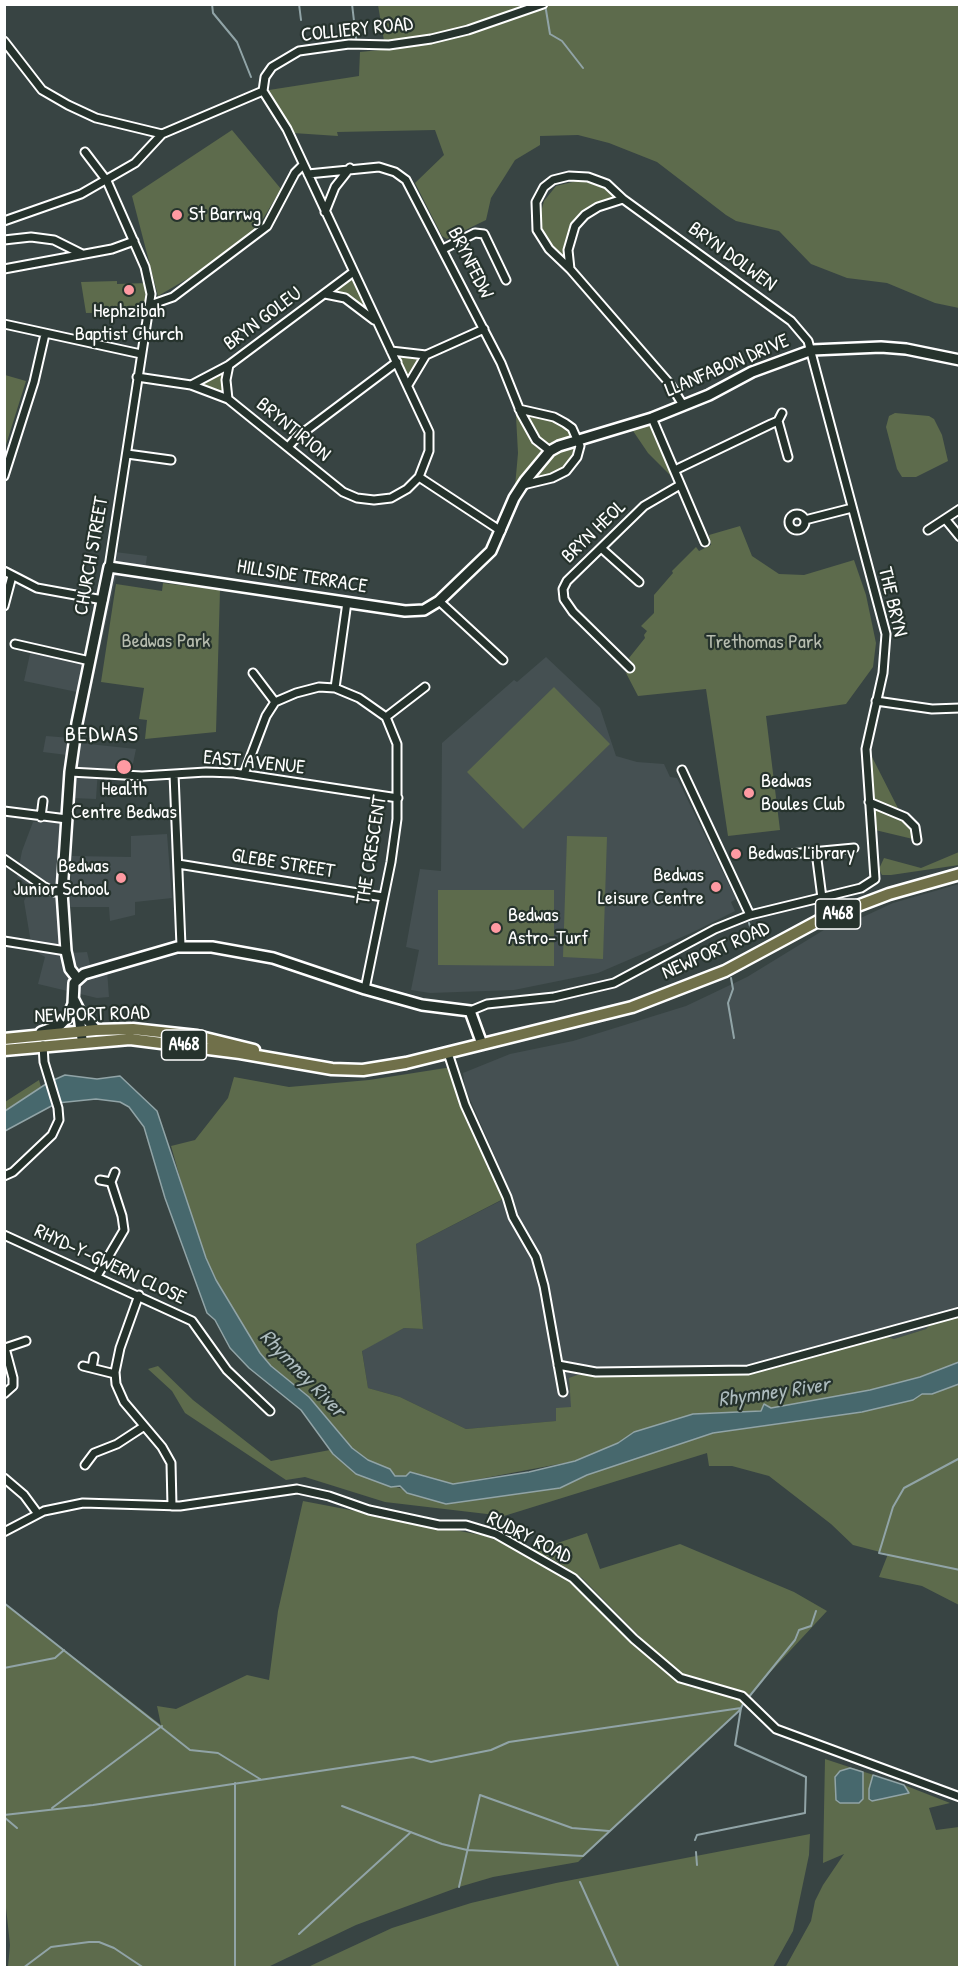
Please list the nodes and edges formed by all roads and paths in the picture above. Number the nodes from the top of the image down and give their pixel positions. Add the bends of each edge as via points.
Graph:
1 (543, 4) edge
2 (4, 41) edge
3 (263, 91) junction
4 (162, 134) junction
5 (85, 152) dead end
6 (303, 165) junction
7 (350, 168) junction
8 (308, 174) junction
9 (107, 181) junction
10 (623, 199) junction
11 (325, 212) junction
12 (4, 221) edge
13 (4, 240) edge
14 (134, 241) junction
15 (443, 249) junction
16 (82, 254) junction
17 (4, 269) edge
18 (570, 269) junction
19 (352, 273) junction
20 (502, 278) dead end
21 (325, 294) junction
22 (150, 305) junction
23 (376, 323) junction
24 (4, 324) edge
25 (484, 329) junction
26 (45, 334) junction
27 (812, 350) junction
28 (391, 351) junction
29 (141, 354) junction
30 (426, 355) junction
31 (960, 360) edge
32 (397, 362) junction
33 (229, 365) junction
34 (137, 377) junction
35 (191, 385) junction
36 (408, 385) junction
37 (228, 399) junction
38 (683, 405) junction
39 (519, 409) junction
40 (782, 413) dead end
41 (652, 418) junction
42 (778, 421) junction
43 (578, 439) junction
44 (288, 447) junction
45 (550, 451) junction
46 (127, 454) junction
47 (788, 457) dead end
48 (171, 460) dead end
49 (675, 470) junction
50 (4, 476) edge
51 (420, 477) junction
52 (523, 485) junction
53 (680, 485) junction
54 (852, 508) junction
55 (960, 509) edge
56 (805, 520) dead end
57 (946, 520) junction
58 (928, 530) dead end
59 (501, 531) junction
60 (960, 537) edge
61 (705, 542) dead end
62 (601, 548) junction
63 (109, 567) junction
64 (4, 571) edge
65 (12, 576) junction
66 (639, 582) dead end
67 (103, 600) junction
68 (439, 601) junction
69 (347, 602) junction
70 (4, 606) edge
71 (15, 644) dead end
72 (503, 660) dead end
73 (90, 661) junction
74 (630, 668) dead end
75 (253, 673) dead end
76 (425, 687) dead end
77 (335, 688) junction
78 (876, 701) junction
79 (275, 702) junction
80 (960, 708) edge
81 (386, 717) junction
82 (682, 770) dead end
83 (70, 772) junction
84 (174, 774) junction
85 (244, 774) junction
86 (398, 798) junction
87 (44, 801) dead end
88 (869, 802) junction
89 (4, 811) edge
90 (41, 817) junction
91 (67, 819) junction
92 (917, 840) dead end
93 (854, 848) dead end
94 (816, 852) junction
95 (790, 854) dead end
96 (4, 859) edge
97 (178, 864) junction
98 (876, 865) joint
99 (960, 874) edge
100 (62, 892) junction
101 (383, 897) junction
102 (822, 898) junction
103 (750, 915) junction
104 (4, 941) edge
105 (181, 946) junction
106 (66, 951) junction
107 (77, 978) junction
108 (365, 990) junction
109 (74, 1006) junction
110 (470, 1011) junction
111 (96, 1030) junction
112 (36, 1034) junction
113 (78, 1037) junction
114 (4, 1039) edge
115 (482, 1044) junction
116 (43, 1047) junction
117 (4, 1050) edge
118 (448, 1053) junction
119 (286, 1060) junction
120 (115, 1172) dead end
121 (4, 1176) edge
122 (100, 1180) dead end
123 (111, 1182) junction
124 (4, 1235) edge
125 (97, 1276) junction
126 (139, 1296) junction
127 (960, 1312) edge
128 (26, 1341) dead end
129 (94, 1357) dead end
130 (558, 1365) junction
131 (83, 1366) dead end
132 (92, 1368) junction
133 (115, 1374) junction
134 (563, 1392) dead end
135 (4, 1394) edge
136 (270, 1411) dead end
137 (143, 1427) junction
138 (85, 1465) dead end
139 (4, 1478) edge
140 (172, 1506) junction
141 (38, 1514) junction
142 (4, 1532) edge
143 (960, 1797) edge

1 - 3 street, COLLIERY ROAD via 431,39 298,51 272,67
2 - 4 street via 42,90 96,118
3 - 4 street
3 - 6 street
4 - 9 street via 135,163
5 - 9 street, CHURCH STREET
6 - 8 street
6 - 22 street via 267,226 173,297
7 - 8 street, BRYNFEDW
7 - 11 street via 334,187
7 - 15 street, BRYNFEDW via 379,166 406,180
8 - 11 street
9 - 12 street
9 - 14 street, CHURCH STREET
10 - 18 street via 598,207 576,226 568,250
10 - 18 street, BRYN DOLWEN via 607,184 588,177 569,176 544,187 536,202 537,230 549,249
10 - 27 street, BRYN DOLWEN via 791,321
11 - 19 street
13 - 16 street via 54,240
14 - 16 street
14 - 22 street, CHURCH STREET via 149,278
15 - 20 street via 475,233 484,234
15 - 25 street, BRYNFEDW
16 - 17 street
18 - 38 street, BRYN DOLWEN via 670,384
19 - 21 street, BRYN GOLEU
19 - 23 street
21 - 23 street via 345,298
21 - 33 street, BRYN GOLEU
22 - 29 street, CHURCH STREET
23 - 28 street
24 - 26 street
25 - 30 street
25 - 39 street, BRYNFEDW
26 - 29 street
26 - 50 street
27 - 31 street, LLANFABON DRIVE via 881,346
27 - 38 street, LLANFABON DRIVE via 752,372
27 - 54 street, THE BRYN
28 - 30 street
28 - 32 street
29 - 34 street, CHURCH STREET
30 - 36 street
32 - 36 street
32 - 44 street
33 - 35 street, BRYN GOLEU
33 - 37 street
34 - 35 street, BRYNTIRION
34 - 46 street, CHURCH STREET
35 - 37 street, BRYNTIRION
36 - 51 street via 429,432 429,451
37 - 44 street, BRYNTIRION
38 - 41 street, LLANFABON DRIVE
39 - 43 street via 566,423
39 - 45 street, BRYNFEDW via 536,440
40 - 42 street
41 - 43 street
41 - 49 street
42 - 47 street
42 - 49 street
43 - 45 street
43 - 52 street via 577,457 566,471
44 - 51 street, BRYNTIRION via 357,498 390,498
45 - 52 street
46 - 48 street
46 - 63 street, CHURCH STREET
49 - 53 street
51 - 59 street
52 - 59 street
53 - 61 street
53 - 62 street, BRYN HEOL via 644,506
54 - 56 street
54 - 78 street, THE BRYN via 886,634
55 - 57 street
57 - 58 street
57 - 60 street
59 - 68 street, HILLSIDE TERRACE via 491,551
62 - 66 street
62 - 74 street, BRYN HEOL via 567,581 564,599
63 - 67 street, CHURCH STREET
63 - 69 street, HILLSIDE TERRACE
64 - 65 street
65 - 67 street via 37,588
65 - 70 street
67 - 73 street, CHURCH STREET
68 - 69 street, HILLSIDE TERRACE via 424,610 405,611
68 - 72 street
69 - 77 street
71 - 73 street
73 - 83 street, CHURCH STREET
75 - 79 street
76 - 81 street
77 - 79 street via 319,687
77 - 81 street via 359,698
78 - 80 street via 933,709
78 - 88 street, THE BRYN via 866,749
79 - 85 street
81 - 86 street, THE CRESCENT via 397,744
82 - 103 street
83 - 84 street, EAST AVENUE via 120,776
83 - 91 street, CHURCH STREET
84 - 85 street, EAST AVENUE
84 - 97 street
85 - 86 street, EAST AVENUE
86 - 101 street, THE CRESCENT
87 - 90 street
88 - 92 street via 905,818 915,827
88 - 98 street, THE BRYN
89 - 90 street
90 - 91 street
91 - 100 street, CHURCH STREET
93 - 94 street
94 - 95 street
94 - 102 street
96 - 100 street via 43,886
97 - 101 street, GLEBE STREET
97 - 105 street
98 - 102 street, NEWPORT ROAD via 875,879 868,884
99 - 115 main road, NEWPORT ROAD / A468 via 889,894 818,921 725,971 632,1006
100 - 106 street, CHURCH STREET
101 - 108 street, THE CRESCENT
102 - 103 street, NEWPORT ROAD
103 - 110 street, NEWPORT ROAD via 614,983 554,997 483,1005
104 - 106 street
105 - 107 street, NEWPORT ROAD
105 - 108 street, NEWPORT ROAD via 212,947 273,958
106 - 107 street, CHURCH STREET via 70,969
107 - 109 street, NEWPORT ROAD via 73,986
108 - 110 street, NEWPORT ROAD via 432,1007
109 - 111 street
109 - 112 street via 60,1025
109 - 113 street, NEWPORT ROAD
110 - 115 street
111 - 113 main road, NEWPORT ROAD
111 - 119 main road, NEWPORT ROAD via 190,1034
112 - 113 main road, NEWPORT ROAD
112 - 114 main road, NEWPORT ROAD
112 - 116 street
113 - 116 main road, NEWPORT ROAD / A468
113 - 119 main road, NEWPORT ROAD / A468 via 146,1040
115 - 118 main road, NEWPORT ROAD / A468
116 - 117 main road, NEWPORT ROAD / A468
116 - 121 street via 59,1120 52,1135
118 - 119 main road, NEWPORT ROAD / A468 via 354,1070 332,1070
118 - 130 street via 465,1105 513,1217 536,1257
120 - 123 street
122 - 123 street
123 - 125 street via 123,1230
124 - 125 street, RHYD-Y-GWERN CLOSE
125 - 126 street, RHYD-Y-GWERN CLOSE
126 - 133 street
126 - 136 street, RHYD-Y-GWERN CLOSE via 192,1321 227,1370
127 - 130 street via 748,1370 596,1372
128 - 135 street via 5,1348 13,1386
129 - 132 street
130 - 134 street
131 - 132 street
132 - 133 street
133 - 137 street via 124,1402
137 - 138 street via 94,1453
137 - 140 street via 162,1447 171,1464
139 - 141 street
140 - 141 street, RUDRY ROAD via 98,1502
140 - 143 street, RUDRY ROAD via 297,1489 369,1510 440,1525 466,1525 496,1534 573,1578 680,1678 742,1696 776,1729
141 - 142 street, RUDRY ROAD

